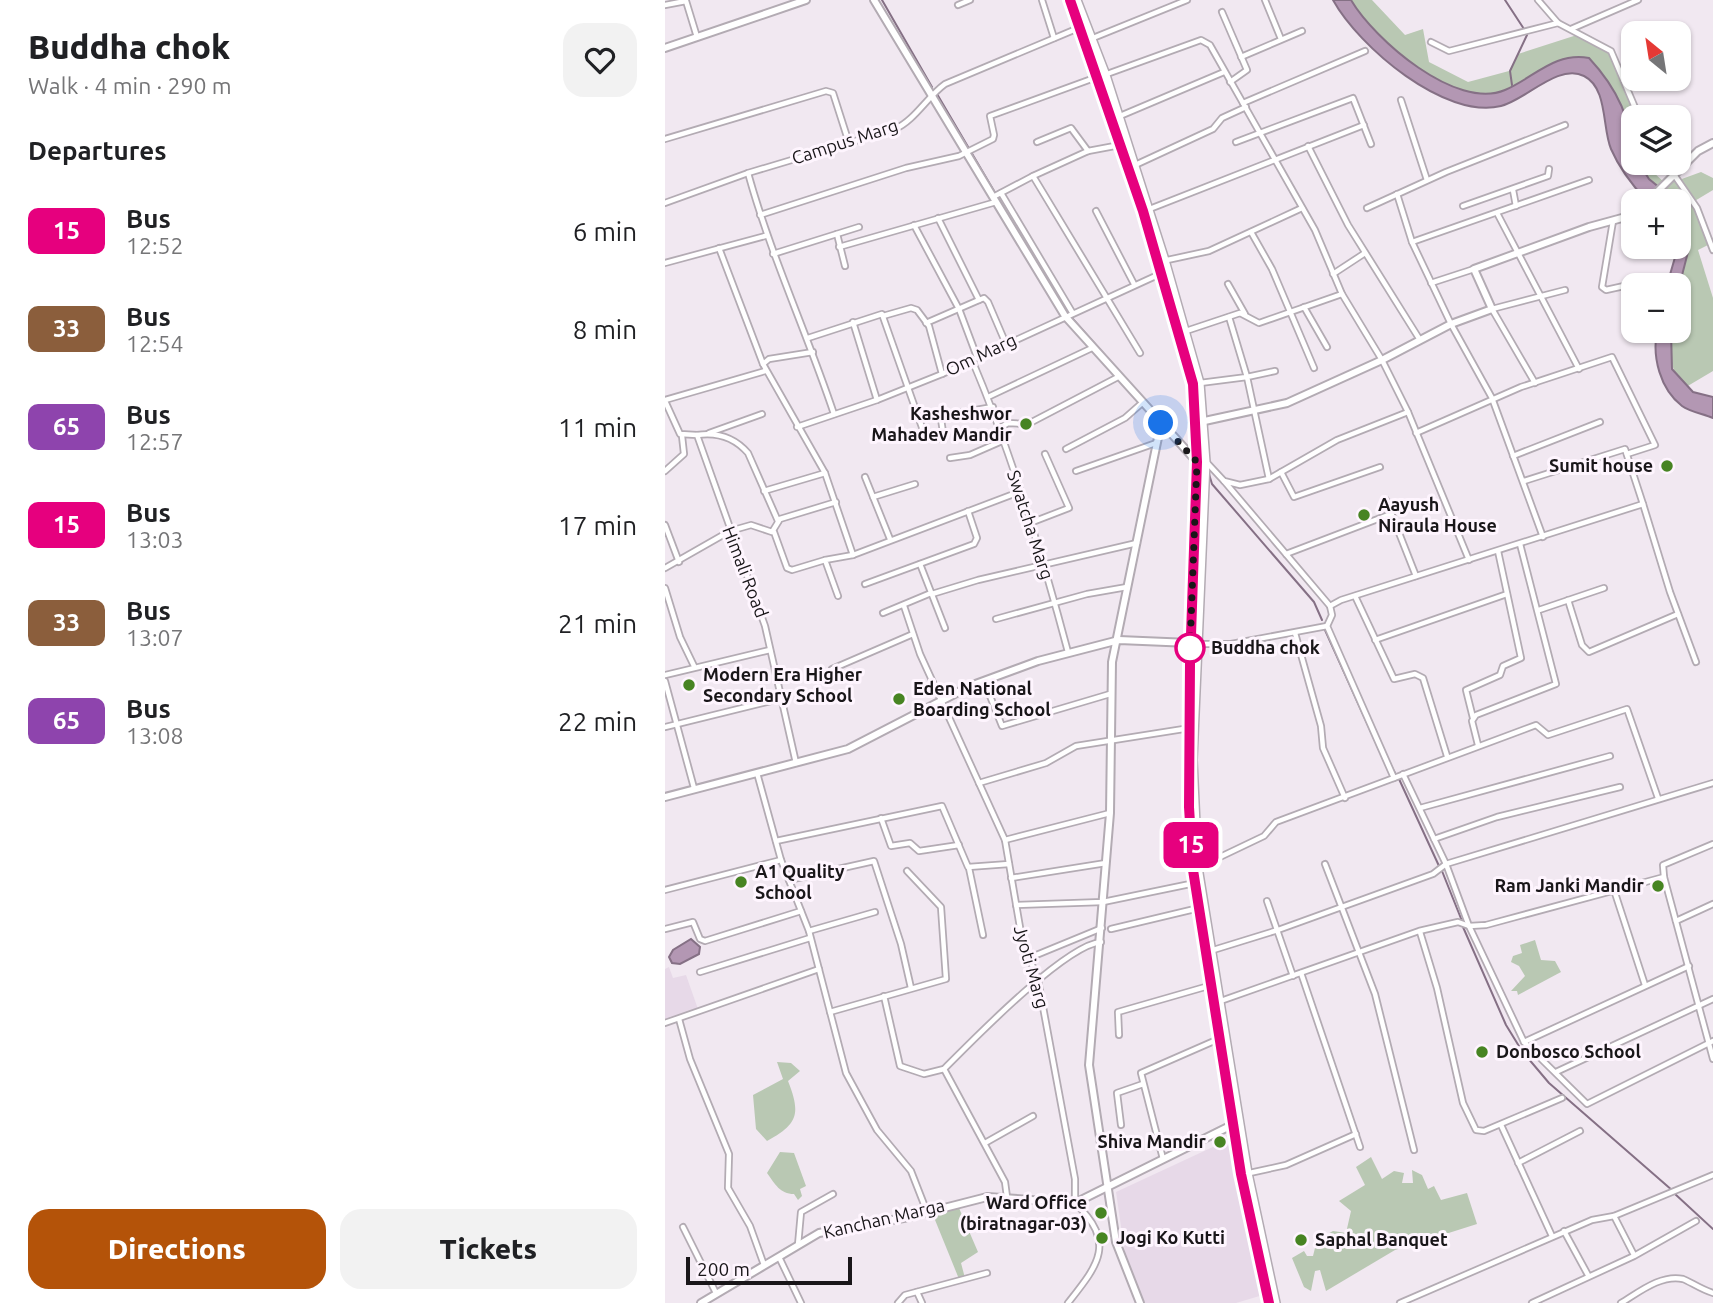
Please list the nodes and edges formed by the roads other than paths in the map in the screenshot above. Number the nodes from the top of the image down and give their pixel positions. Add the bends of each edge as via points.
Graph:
1 (806, 0) edge
2 (874, 0) edge
3 (970, 0) edge
4 (1042, 0) edge
5 (1070, 0) edge
6 (1077, 0) edge
7 (1187, 0) edge
8 (1265, 0) edge
9 (1538, 0) edge
10 (1638, 0) edge
11 (665, 5) edge
12 (958, 5) dead end
13 (1222, 12) dead end
14 (1558, 23) junction
15 (1085, 26) junction
16 (1570, 29) junction
17 (1303, 31) dead end
18 (697, 37) junction
19 (1054, 38) junction
20 (1093, 38) junction
21 (1281, 39) junction
22 (1431, 42) dead end
23 (665, 48) edge
24 (1365, 51) dead end
25 (1241, 57) junction
26 (1224, 72) junction
27 (1102, 76) junction
28 (1230, 82) junction
29 (931, 94) junction
30 (1401, 100) dead end
31 (1244, 105) junction
32 (1634, 105) edge
33 (1119, 117) junction
34 (1364, 125) junction
35 (1565, 125) dead end
36 (1261, 133) junction
37 (665, 139) edge
38 (1037, 142) dead end
39 (1235, 142) dead end
40 (849, 143) junction
41 (1713, 143) edge
42 (1371, 144) dead end
43 (1121, 145) junction
44 (1308, 146) junction
45 (1088, 151) junction
46 (967, 153) junction
47 (1691, 157) edge
48 (1275, 159) junction
49 (1133, 166) junction
50 (1549, 169) dead end
51 (748, 173) junction
52 (1672, 175) edge
53 (1675, 175) edge
54 (1033, 176) junction
55 (1427, 180) junction
56 (1589, 180) dead end
57 (1513, 189) junction
58 (1660, 189) edge
59 (1397, 194) junction
60 (997, 196) junction
61 (665, 203) edge
62 (1463, 206) dead end
63 (1516, 206) junction
64 (1302, 208) junction
65 (1367, 208) dead end
66 (1145, 210) junction
67 (1096, 211) dead end
68 (1497, 213) junction
69 (760, 215) junction
70 (938, 218) junction
71 (1621, 218) edge
72 (1613, 220) junction
73 (914, 225) junction
74 (859, 227) dead end
75 (1251, 232) junction
76 (837, 234) junction
77 (765, 236) junction
78 (1412, 242) junction
79 (719, 247) junction
80 (839, 247) junction
81 (1713, 250) edge
82 (1365, 253) junction
83 (773, 254) junction
84 (1517, 255) junction
85 (1162, 261) junction
86 (665, 263) edge
87 (845, 266) dead end
88 (1474, 269) junction
89 (1162, 273) junction
90 (1333, 274) junction
91 (1431, 283) junction
92 (1134, 284) junction
93 (1228, 284) dead end
94 (1621, 286) edge
95 (1566, 290) dead end
96 (1342, 294) junction
97 (1539, 297) junction
98 (1106, 298) junction
99 (979, 300) junction
100 (1304, 307) junction
101 (959, 309) junction
102 (1492, 309) junction
103 (1289, 312) junction
104 (1073, 313) junction
105 (1246, 314) junction
106 (883, 316) junction
107 (1065, 316) junction
108 (1230, 317) junction
109 (853, 322) junction
110 (926, 323) junction
111 (1451, 324) junction
112 (1182, 333) junction
113 (808, 338) junction
114 (1420, 340) junction
115 (1006, 344) junction
116 (1327, 347) dead end
117 (1092, 348) junction
118 (813, 352) junction
119 (1140, 353) dead end
120 (975, 359) junction
121 (1382, 360) junction
122 (763, 363) junction
123 (1314, 368) dead end
124 (1579, 369) junction
125 (765, 371) junction
126 (1275, 371) dead end
127 (941, 373) junction
128 (1118, 377) junction
129 (1247, 377) junction
130 (1200, 383) junction
131 (1535, 383) junction
132 (908, 387) junction
133 (988, 397) junction
134 (1492, 398) junction
135 (665, 400) edge
136 (877, 400) junction
137 (1142, 403) junction
138 (993, 407) junction
139 (1255, 412) junction
140 (1408, 412) junction
141 (762, 414) dead end
142 (834, 414) junction
143 (1600, 422) dead end
144 (1161, 423) junction
145 (1198, 423) junction
146 (797, 427) junction
147 (998, 429) junction
148 (1416, 433) junction
149 (708, 434) junction
150 (697, 435) junction
151 (683, 436) junction
152 (1002, 441) junction
153 (1157, 443) junction
154 (1066, 449) dead end
155 (1045, 454) dead end
156 (1627, 454) junction
157 (1513, 456) junction
158 (950, 458) dead end
159 (1202, 462) junction
160 (1380, 467) dead end
161 (665, 471) edge
162 (1076, 471) dead end
163 (1281, 472) junction
164 (825, 473) junction
165 (865, 477) dead end
166 (1269, 479) junction
167 (1224, 481) junction
168 (1524, 481) junction
169 (915, 484) dead end
170 (764, 491) junction
171 (1019, 492) junction
172 (873, 497) junction
173 (1386, 500) dead end
174 (836, 502) junction
175 (1643, 504) junction
176 (968, 511) junction
177 (1391, 514) junction
178 (778, 521) junction
179 (1030, 523) junction
180 (665, 525) edge
181 (730, 531) junction
182 (775, 532) junction
183 (1543, 537) junction
184 (890, 540) junction
185 (1137, 543) junction
186 (1520, 544) junction
187 (1498, 551) junction
188 (1286, 554) junction
189 (853, 555) junction
190 (825, 560) junction
191 (1469, 560) junction
192 (679, 562) junction
193 (920, 564) junction
194 (1045, 566) junction
195 (665, 568) edge
196 (1416, 576) junction
197 (865, 584) dead end
198 (1129, 587) junction
199 (665, 588) edge
200 (1604, 588) dead end
201 (932, 593) junction
202 (1507, 594) junction
203 (838, 596) dead end
204 (1355, 596) junction
205 (1568, 600) junction
206 (1055, 602) junction
207 (1330, 606) junction
208 (904, 607) junction
209 (1539, 610) junction
210 (883, 613) dead end
211 (1678, 614) junction
212 (996, 619) dead end
213 (1327, 626) junction
214 (945, 628) dead end
215 (1295, 633) junction
216 (913, 634) junction
217 (1119, 640) junction
218 (1375, 640) junction
219 (1194, 643) junction
220 (770, 650) junction
221 (1068, 652) junction
222 (1696, 662) dead end
223 (694, 666) junction
224 (831, 669) dead end
225 (665, 674) edge
226 (665, 681) edge
227 (984, 681) junction
228 (1111, 694) junction
229 (779, 699) junction
230 (941, 701) junction
231 (1473, 718) junction
232 (678, 723) junction
233 (665, 727) edge
234 (1190, 728) junction
235 (1112, 739) junction
236 (1478, 745) junction
237 (1447, 756) junction
238 (1610, 756) dead end
239 (796, 763) junction
240 (757, 773) junction
241 (1403, 774) junction
242 (1394, 778) junction
243 (979, 783) junction
244 (1713, 783) edge
245 (1620, 787) dead end
246 (694, 788) junction
247 (665, 797) edge
248 (1658, 798) junction
249 (1345, 799) junction
250 (1420, 808) junction
251 (1110, 813) junction
252 (881, 818) junction
253 (1434, 839) junction
254 (1005, 840) junction
255 (776, 841) junction
256 (1713, 844) edge
257 (959, 845) junction
258 (781, 860) junction
259 (1106, 863) junction
260 (1009, 864) junction
261 (1325, 864) dead end
262 (1445, 864) junction
263 (969, 867) junction
264 (1196, 869) junction
265 (907, 871) dead end
266 (1664, 877) junction
267 (1011, 878) junction
268 (789, 880) junction
269 (1195, 883) junction
270 (665, 890) edge
271 (1614, 890) junction
272 (1267, 901) dead end
273 (1104, 902) junction
274 (1713, 904) edge
275 (1016, 905) junction
276 (1342, 907) junction
277 (1199, 908) junction
278 (801, 911) junction
279 (875, 912) dead end
280 (1676, 921) junction
281 (1469, 926) junction
282 (1102, 928) junction
283 (665, 929) edge
284 (1111, 929) dead end
285 (1278, 930) junction
286 (809, 931) junction
287 (1419, 931) junction
288 (983, 935) dead end
289 (810, 938) junction
290 (1101, 942) junction
291 (1208, 951) junction
292 (1359, 952) junction
293 (1029, 958) junction
294 (1689, 966) junction
295 (818, 969) junction
296 (700, 972) dead end
297 (1301, 973) junction
298 (1293, 976) junction
299 (1038, 981) junction
300 (1212, 985) junction
301 (1645, 985) junction
302 (911, 988) junction
303 (884, 996) junction
304 (1713, 999) edge
305 (1216, 1002) junction
306 (1698, 1005) junction
307 (830, 1012) junction
308 (679, 1019) junction
309 (665, 1023) edge
310 (1119, 1035) dead end
311 (1221, 1038) junction
312 (1524, 1042) junction
313 (1711, 1042) edge
314 (1713, 1059) edge
315 (944, 1069) junction
316 (1556, 1072) junction
317 (1143, 1084) junction
318 (1562, 1098) dead end
319 (1033, 1116) dead end
320 (1234, 1124) junction
321 (1121, 1125) dead end
322 (1501, 1125) junction
323 (1580, 1131) dead end
324 (1356, 1134) junction
325 (985, 1143) junction
326 (1360, 1147) dead end
327 (1414, 1150) dead end
328 (1163, 1159) junction
329 (1518, 1163) junction
330 (1245, 1174) junction
331 (1713, 1175) edge
332 (1108, 1187) junction
333 (833, 1194) dead end
334 (1007, 1197) junction
335 (1075, 1203) junction
336 (927, 1212) junction
337 (1614, 1216) junction
338 (1696, 1221) dead end
339 (683, 1227) dead end
340 (1564, 1231) junction
341 (1552, 1236) junction
342 (797, 1245) junction
343 (779, 1256) junction
344 (1634, 1256) junction
345 (764, 1265) junction
346 (987, 1273) dead end
347 (1588, 1275) junction
348 (716, 1293) junction
349 (917, 1293) junction
350 (1713, 1293) edge
351 (701, 1303) edge
352 (801, 1303) edge
353 (898, 1303) edge
354 (922, 1303) edge
355 (1068, 1303) edge
356 (1140, 1303) edge
357 (1269, 1303) edge
358 (1276, 1303) edge
359 (1400, 1303) edge
360 (1532, 1303) edge
361 (1621, 1303) edge

1 - 18 street
2 - 29 street
3 - 12 street
4 - 19 street
5 - 15 main road
6 - 15 main road
7 - 20 street
8 - 21 street
9 - 14 street
10 - 16 street
11 - 18 street via 686,1
13 - 25 street
14 - 16 street
14 - 22 street via 1449,51
15 - 19 street, Campus Marg
15 - 20 main road
15 - 27 main road
16 - 32 street via 1611,51
17 - 21 street
18 - 23 street
19 - 29 street, Campus Marg
20 - 27 main road
21 - 25 street
24 - 31 street
25 - 28 street via 1247,72
26 - 27 street via 1210,45 1201,40
26 - 28 street
26 - 33 street
27 - 33 main road
27 - 43 main road
27 - 46 street via 990,116 993,139
28 - 31 street
29 - 40 street, Campus Marg via 900,127
29 - 46 street
30 - 55 street
31 - 36 street
31 - 49 street via 1213,129
33 - 49 main road
34 - 36 street via 1353,98
34 - 42 street
34 - 44 street
35 - 55 street
36 - 39 street
36 - 48 street
37 - 40 street via 826,91 833,93
38 - 45 street via 1071,128
40 - 51 street, Campus Marg
41 - 47 street
43 - 45 street
43 - 66 main road
44 - 48 street
44 - 82 street
45 - 54 street
46 - 60 street
46 - 69 street
48 - 64 street
48 - 66 street
49 - 66 main road
50 - 57 street via 1548,176
51 - 61 street, Campus Marg
51 - 69 street
52 - 58 street
53 - 81 street via 1697,208
54 - 60 street
54 - 98 street
55 - 59 street
56 - 63 street
57 - 62 street
57 - 63 street
59 - 65 street
59 - 78 street
60 - 70 street
60 - 104 street
60 - 107 street
63 - 68 street
64 - 75 street
64 - 90 street
66 - 85 main road
67 - 92 street
68 - 78 street
68 - 84 street
69 - 77 street
70 - 73 street
70 - 99 street
71 - 72 street
72 - 84 street
72 - 94 street via 1602,287
73 - 80 street
73 - 101 street, Swatcha Marg
74 - 76 street
75 - 85 street via 1209,251
75 - 103 street
76 - 80 street
76 - 83 street
77 - 79 street
77 - 83 street
78 - 91 street
79 - 86 street
79 - 122 street
80 - 87 street
82 - 90 street
82 - 114 street
83 - 113 street
84 - 88 street
84 - 97 street
85 - 89 main road
85 - 112 main road
88 - 91 street
88 - 102 street
89 - 92 street, Om Marg
89 - 112 main road
90 - 96 street
91 - 111 street
92 - 98 street, Om Marg
93 - 105 street
95 - 97 street
96 - 100 street
96 - 121 street
97 - 102 street
97 - 124 street
98 - 104 street, Om Marg
98 - 119 street
99 - 101 street
99 - 115 street via 988,302
100 - 103 street
100 - 116 street
101 - 110 street
101 - 120 street, Swatcha Marg
102 - 111 street
102 - 131 street
103 - 105 street via 1259,323
103 - 123 street
104 - 107 street, Om Marg
105 - 108 street
106 - 109 street via 879,313
106 - 110 street via 914,307
106 - 132 street
107 - 115 street, Om Marg
107 - 117 street
108 - 112 street
108 - 129 street
109 - 113 street
109 - 136 street
110 - 127 street
111 - 114 street
111 - 134 street
112 - 130 main road
112 - 145 main road
113 - 118 street
114 - 121 street
115 - 120 street, Om Marg
117 - 128 street
117 - 133 street
118 - 122 street
118 - 142 street
120 - 127 street, Om Marg
120 - 133 street, Swatcha Marg
121 - 139 street via 1287,403
121 - 140 street
122 - 125 street
124 - 131 street
124 - 156 street via 1615,359 1655,445
125 - 135 street
125 - 146 street
126 - 129 street
127 - 132 street, Om Marg
128 - 137 street
128 - 147 street via 1028,424
129 - 130 street
129 - 139 street
130 - 145 main road
131 - 134 street
132 - 136 street, Om Marg
132 - 138 street via 925,436 944,439 941,419 946,415
133 - 138 street, Swatcha Marg
134 - 148 street
134 - 157 street
135 - 151 street
136 - 142 street, Om Marg
137 - 144 street
137 - 154 street via 1125,418
138 - 147 street, Swatcha Marg
139 - 145 street
139 - 166 street
140 - 148 street
140 - 163 street via 1338,440
141 - 149 street
142 - 146 street, Om Marg
143 - 157 street
144 - 153 street
144 - 159 street
145 - 159 main road
145 - 159 main road via 1196,451
146 - 164 street
147 - 152 street, Swatcha Marg
148 - 191 street
149 - 150 street
149 - 170 street via 725,437 748,453
150 - 151 street
150 - 181 street, Himali Road
151 - 161 street via 684,454
152 - 158 street
152 - 171 street, Swatcha Marg
153 - 162 street
153 - 185 street
155 - 179 street via 1069,508
156 - 168 street via 1625,449
156 - 175 street
157 - 168 street
159 - 167 street
159 - 219 main road
160 - 163 street via 1294,497
163 - 166 street
164 - 170 street
164 - 174 street
165 - 172 street
166 - 167 street via 1240,485
167 - 188 street
168 - 183 street
169 - 172 street
170 - 178 street
171 - 176 street
171 - 179 street, Swatcha Marg
172 - 184 street
173 - 177 street
174 - 178 street
174 - 189 street
175 - 183 street
175 - 211 street
176 - 184 street
176 - 193 street via 975,543
177 - 188 street
177 - 196 street
178 - 182 street
179 - 194 street, Swatcha Marg
180 - 192 street
181 - 182 street via 751,525
181 - 192 street
181 - 220 street, Himali Road
182 - 190 street via 787,568
183 - 186 street
184 - 189 street
185 - 194 street
185 - 198 street
186 - 187 street
186 - 209 street
187 - 191 street
187 - 202 street
188 - 207 street
189 - 190 street
190 - 203 street
191 - 196 street
192 - 195 street
193 - 197 street
193 - 201 street
194 - 201 street
194 - 206 street, Swatcha Marg
196 - 204 street
198 - 206 street
198 - 217 street
199 - 223 street
200 - 205 street
201 - 208 street
201 - 214 street
202 - 218 street
202 - 231 street via 1521,658 1503,666 1500,675 1466,690
204 - 207 street
204 - 218 street
205 - 209 street
205 - 211 street via 1582,645 1589,652
206 - 212 street
206 - 221 street, Swatcha Marg
207 - 213 street
208 - 210 street
208 - 216 street, Jyoti Marg
209 - 231 street via 1556,684
211 - 222 street
213 - 215 street
213 - 242 street
215 - 219 street via 1231,645
215 - 249 street via 1323,748
216 - 224 street
216 - 230 street, Jyoti Marg
217 - 219 street
217 - 221 street
217 - 228 street via 1112,662
218 - 237 street via 1394,678 1423,677
219 - 234 main road
219 - 264 main road
220 - 223 street
220 - 229 street, Himali Road
221 - 227 street
223 - 225 street
226 - 232 street
227 - 228 street via 1002,726
227 - 230 street
228 - 235 street
229 - 232 street
229 - 239 street, Himali Road
230 - 239 street via 848,749
230 - 243 street, Jyoti Marg
231 - 236 street
232 - 233 street
232 - 246 street
234 - 235 street
234 - 264 main road
235 - 243 street via 1076,747 1046,763
235 - 251 street
236 - 237 street
236 - 248 street via 1536,724 1548,735 1627,709
237 - 241 street
238 - 250 street
239 - 240 street
240 - 246 street
240 - 255 street
241 - 242 street
241 - 250 street
242 - 249 street
243 - 254 street, Jyoti Marg
244 - 248 street
245 - 253 street via 1508,814
246 - 247 street
248 - 262 street
249 - 264 street via 1276,822 1264,836
250 - 253 street
251 - 254 street
251 - 259 street
252 - 255 street
252 - 257 street via 891,846 910,843 919,851
252 - 257 street via 943,806
253 - 262 street
254 - 260 street, Jyoti Marg
255 - 258 street
256 - 266 street via 1663,865
257 - 263 street
258 - 268 street
258 - 270 street
259 - 267 street
259 - 273 street
260 - 263 street
260 - 267 street, Jyoti Marg
261 - 276 street
262 - 276 street via 1435,873
262 - 281 street
263 - 288 street
264 - 269 main road
264 - 291 main road
265 - 302 street via 941,907 946,977
266 - 271 street
266 - 280 street
267 - 275 street, Jyoti Marg
268 - 278 street
268 - 302 street via 874,861
269 - 273 street
269 - 277 main road
271 - 281 street
271 - 301 street
272 - 285 street
273 - 275 street
273 - 282 street
274 - 280 street
275 - 293 street, Jyoti Marg
276 - 285 street
276 - 292 street
277 - 284 street
277 - 291 main road
278 - 283 street via 705,941 693,922
278 - 286 street
279 - 286 street
280 - 294 street
281 - 287 street via 1458,922
281 - 312 street
282 - 290 street
282 - 293 street
285 - 291 street
285 - 298 street
286 - 289 street
287 - 292 street
287 - 322 street via 1463,1103 1476,1130
289 - 295 street
289 - 296 street
290 - 299 street via 1073,955
290 - 332 street via 1089,1065
291 - 300 main road
291 - 305 main road
292 - 297 street
292 - 327 street via 1375,994
293 - 299 street, Jyoti Marg
294 - 301 street
294 - 306 street
295 - 307 street
295 - 308 street
297 - 298 street
297 - 324 street
298 - 305 street
299 - 315 street
299 - 335 street, Jyoti Marg via 1075,1179
300 - 305 main road
300 - 310 street via 1118,1012
301 - 312 street
302 - 303 street
303 - 307 street
303 - 315 street via 901,1066 924,1074
304 - 306 street
305 - 311 main road
305 - 330 main road
306 - 313 street
306 - 316 street
307 - 336 street via 855,1095 911,1171
308 - 309 street
308 - 345 street via 690,1059 729,1154 728,1188 750,1226
311 - 317 street via 1143,1070
311 - 320 main road
312 - 316 street
313 - 314 street
313 - 316 street via 1587,1104
315 - 325 street
317 - 321 street via 1117,1093
317 - 328 street
318 - 322 street
319 - 325 street
320 - 328 street
320 - 330 main road
322 - 329 street
323 - 329 street
324 - 326 street
324 - 330 street via 1286,1165
325 - 334 street via 1005,1182
328 - 332 street
329 - 341 street
330 - 357 main road
330 - 358 main road
331 - 337 street
332 - 335 street
332 - 356 street via 1116,1242
333 - 342 street via 801,1212
334 - 335 street, Kanchan Marga
334 - 336 street, Kanchan Marga via 955,1203
335 - 355 street via 1089,1216 1100,1249 1096,1268
336 - 342 street, Kanchan Marga via 819,1233
337 - 340 street
337 - 344 street
338 - 344 street
339 - 348 street
340 - 341 street
340 - 347 street
341 - 359 street
342 - 343 street, Kanchan Marga
343 - 345 street, Kanchan Marga
343 - 352 street
344 - 347 street
345 - 348 street, Kanchan Marga
346 - 349 street
347 - 360 street
348 - 351 street, Kanchan Marga
349 - 353 street via 905,1295
349 - 354 street
350 - 361 street via 1683,1279 1671,1279

